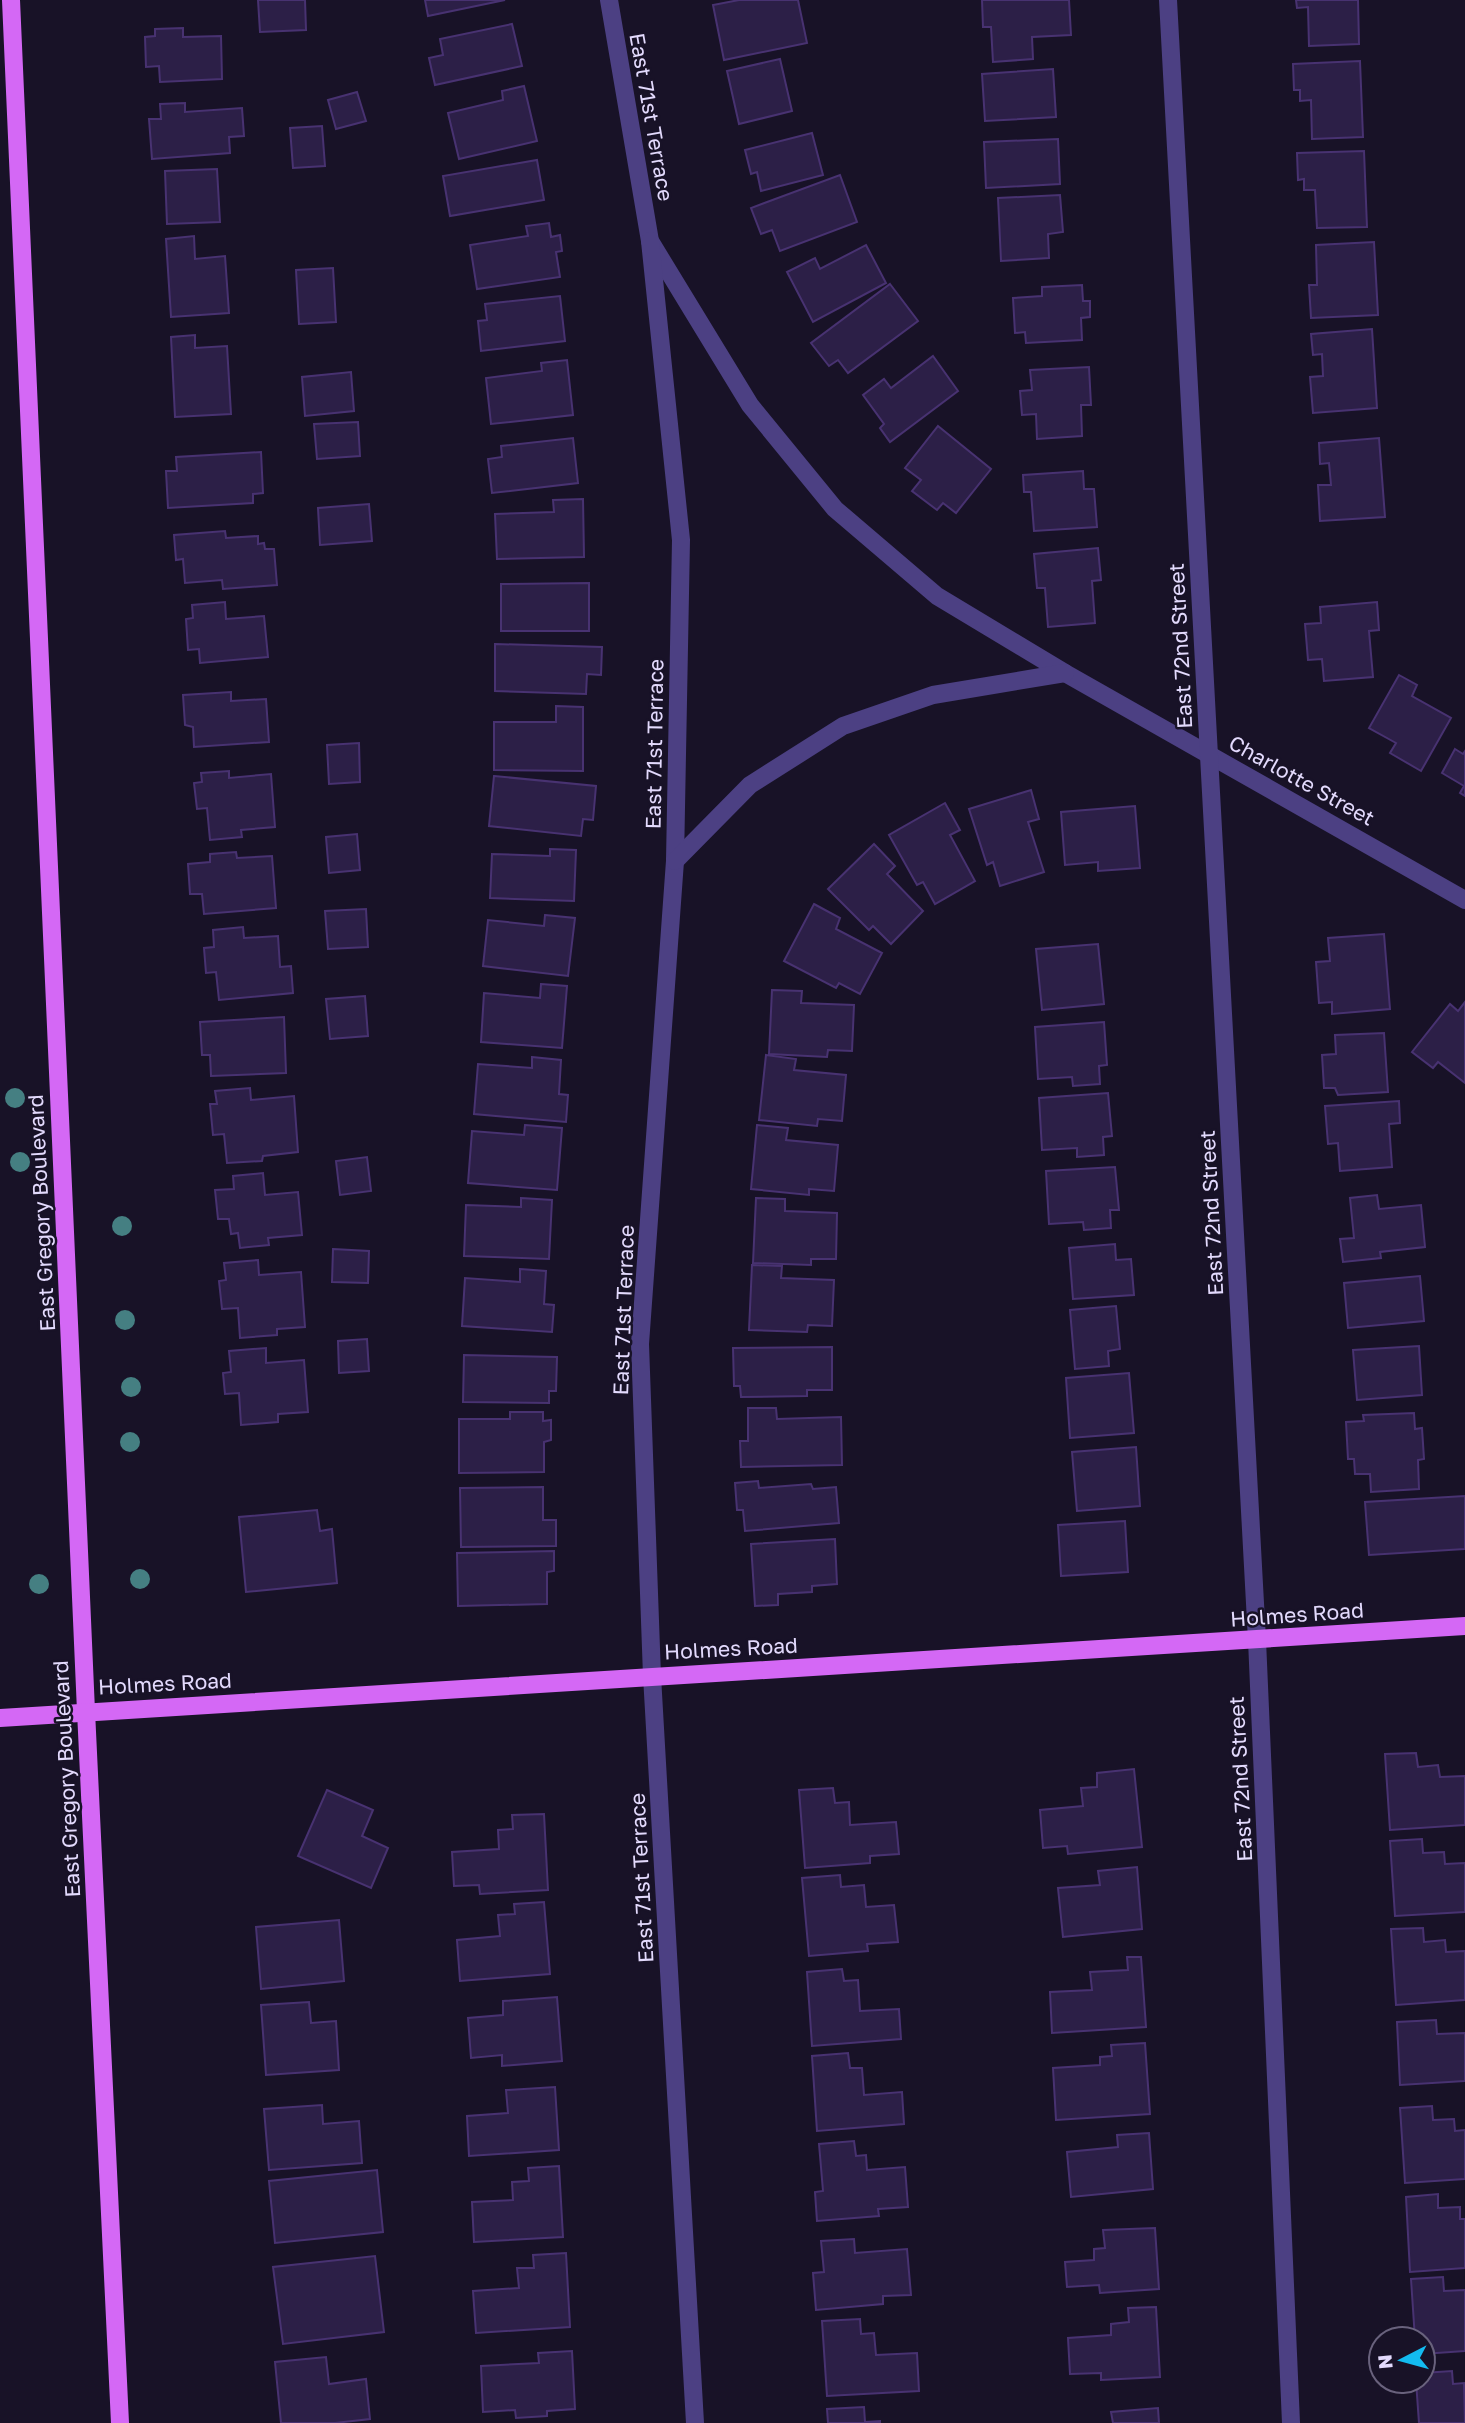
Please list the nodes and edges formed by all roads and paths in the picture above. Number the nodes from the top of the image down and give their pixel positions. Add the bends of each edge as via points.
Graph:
1 (11, 0) edge
2 (609, 0) edge
3 (1168, 0) edge
4 (650, 241) junction
5 (1065, 673) junction
6 (1209, 753) junction
7 (675, 861) junction
8 (1465, 900) edge
9 (1465, 1626) edge
10 (1257, 1640) junction
11 (652, 1676) junction
12 (86, 1711) junction
13 (0, 1718) edge
14 (120, 2423) edge
15 (695, 2423) edge
16 (1291, 2423) edge

1 - 12 main road, East Gregory Boulevard
2 - 4 street, East 71st Terrace
3 - 6 street, East 72nd Street
4 - 5 street, East 71st Terrace via 750,405 835,509 937,596
4 - 7 street, East 71st Terrace via 681,540
5 - 6 street, Charlotte Street
5 - 7 street via 933,695 843,726 750,785
6 - 8 street, Charlotte Street
6 - 10 street, East 72nd Street
7 - 11 street, East 71st Terrace via 640,1344
9 - 10 main road, Holmes Road
10 - 11 main road, Holmes Road
10 - 16 street, East 72nd Street
11 - 12 main road, Holmes Road
11 - 15 street, East 71st Terrace
12 - 13 main road, Holmes Road
12 - 14 main road, East Gregory Boulevard

